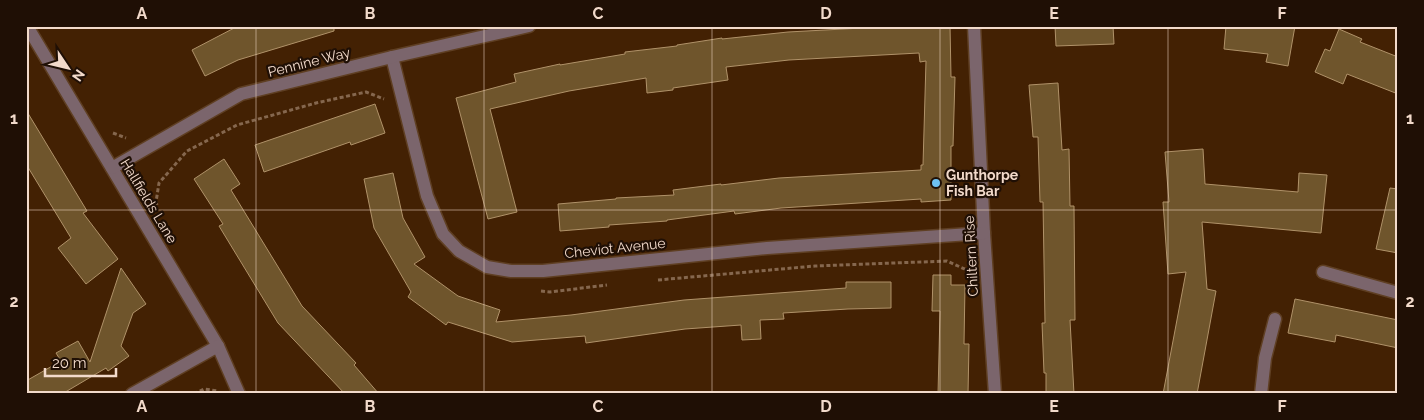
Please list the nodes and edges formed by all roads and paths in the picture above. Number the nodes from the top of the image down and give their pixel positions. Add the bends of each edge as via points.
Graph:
1 (27, 26) edge
2 (529, 26) edge
3 (974, 26) edge
4 (392, 57) junction
5 (387, 100) dead end
6 (112, 168) junction
7 (159, 183) dead end
8 (984, 233) junction
9 (1322, 272) dead end
10 (972, 275) dead end
11 (653, 280) dead end
12 (615, 284) dead end
13 (541, 291) dead end
14 (1398, 293) edge
15 (1275, 319) dead end
16 (218, 346) junction
17 (132, 394) edge
18 (194, 394) edge
19 (220, 394) edge
20 (239, 394) edge
21 (995, 394) edge
22 (1261, 394) edge

1 - 6 street, Hallfields Lane
2 - 4 street, Pennine Way
3 - 8 street, Chiltern Rise
4 - 6 street, Pennine Way via 241,94
4 - 8 street, Cheviot Avenue via 427,196 443,234 459,251 487,267 543,271 767,248
5 - 7 path via 366,92 237,125 187,152
6 - 16 street, Hallfields Lane
8 - 21 street, Chiltern Rise
9 - 14 street
10 - 11 path via 968,269 947,261 815,266
12 - 13 path
15 - 22 street via 1265,358
16 - 17 street
16 - 20 street, Hallfields Lane
18 - 19 path via 204,389

